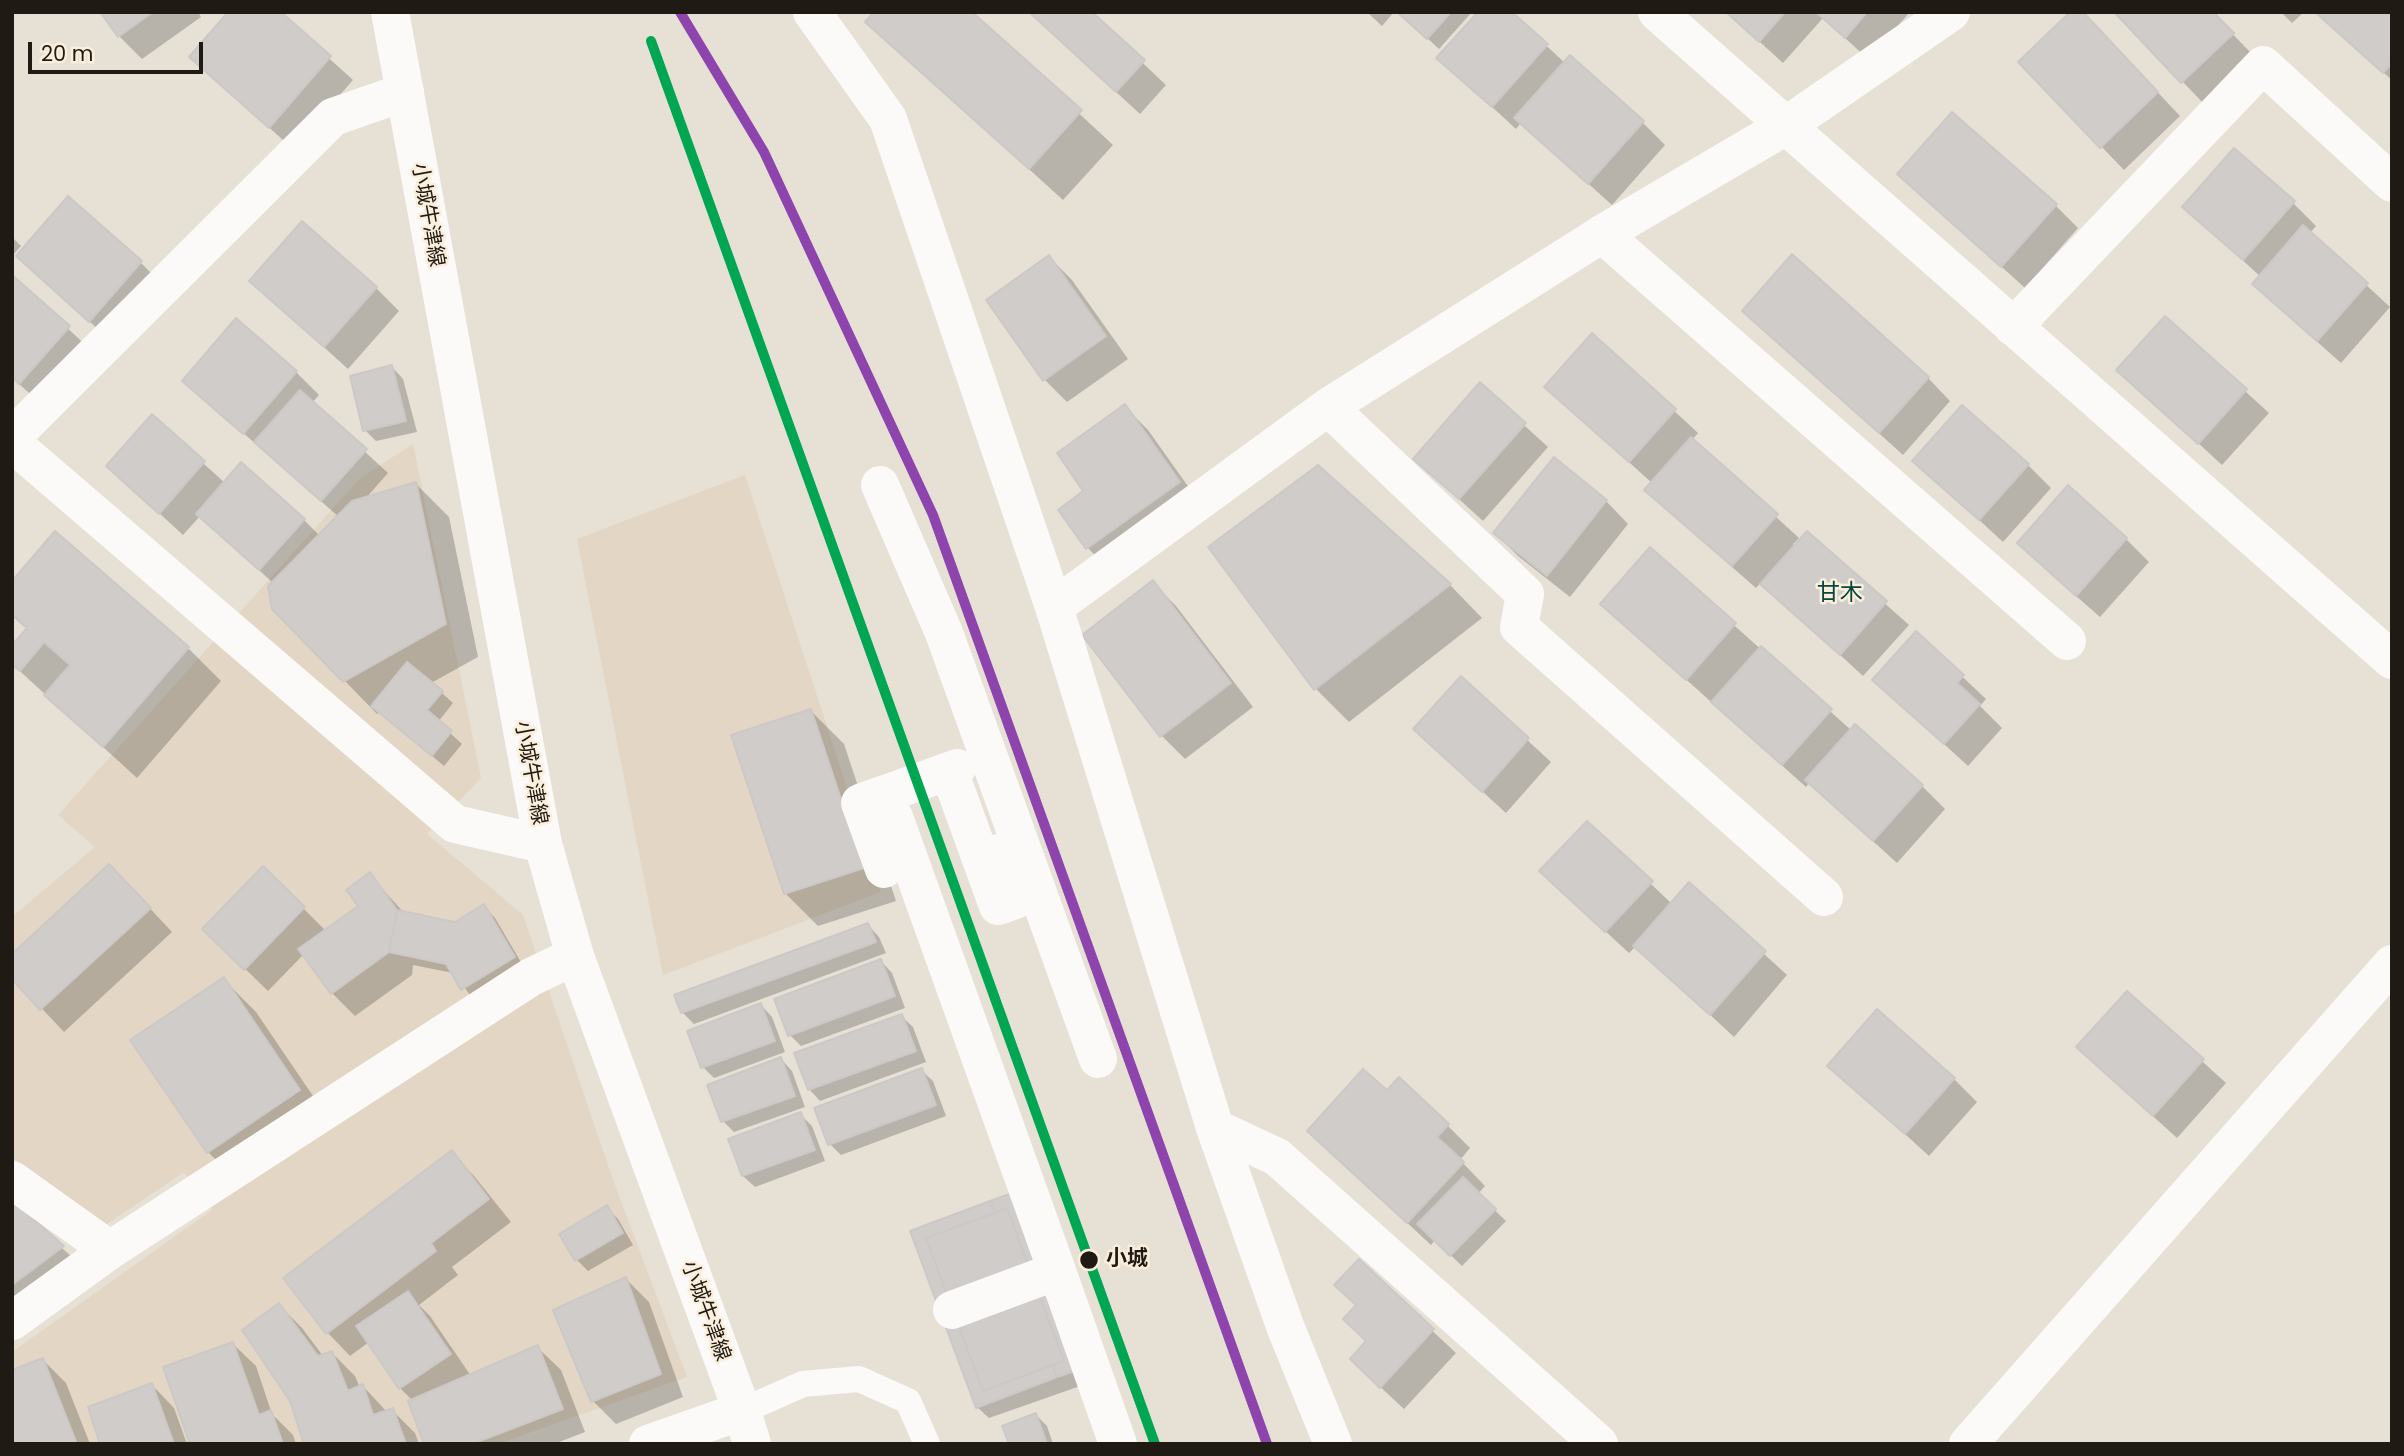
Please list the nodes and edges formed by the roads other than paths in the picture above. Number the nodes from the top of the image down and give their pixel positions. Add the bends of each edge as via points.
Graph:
1 (390, 12) edge
2 (812, 12) edge
3 (1657, 12) edge
4 (1951, 12) edge
5 (405, 92) junction
6 (1784, 127) junction
7 (2392, 183) edge
8 (1602, 234) junction
9 (2013, 327) junction
10 (1328, 407) junction
11 (12, 437) edge
12 (12, 443) edge
13 (880, 485) dead end
14 (1054, 607) junction
15 (2067, 641) dead end
16 (2392, 660) edge
17 (973, 769) junction
18 (543, 844) junction
19 (1824, 897) dead end
20 (575, 956) junction
21 (2392, 964) edge
22 (1098, 1059) dead end
23 (1215, 1128) junction
24 (12, 1180) edge
25 (110, 1250) junction
26 (1049, 1274) junction
27 (953, 1310) dead end
28 (12, 1321) edge
29 (747, 1427) edge
30 (648, 1444) edge
31 (927, 1444) edge
32 (1118, 1444) edge
33 (1333, 1444) edge
34 (1600, 1444) edge
35 (1968, 1444) edge

1 - 5 street, 小城牛津線
2 - 14 street via 888,119
3 - 6 street
4 - 6 street
5 - 11 street via 333,117
5 - 18 street, 小城牛津線
6 - 8 street
6 - 9 street
7 - 9 street via 2263,65
8 - 10 street
8 - 15 street
9 - 16 street
10 - 14 street
10 - 19 street via 1525,594 1519,627
12 - 18 street via 454,824
13 - 17 street via 944,633
14 - 23 street
17 - 22 street
17 - 26 street via 889,805 944,997
18 - 20 street, 小城牛津線
20 - 25 street via 531,977
20 - 29 street, 小城牛津線
21 - 35 street
23 - 33 street
23 - 34 street via 1277,1157
24 - 25 street
25 - 28 street
26 - 27 street
26 - 32 street
29 - 30 street
29 - 31 lane via 803,1384 859,1379 908,1401

